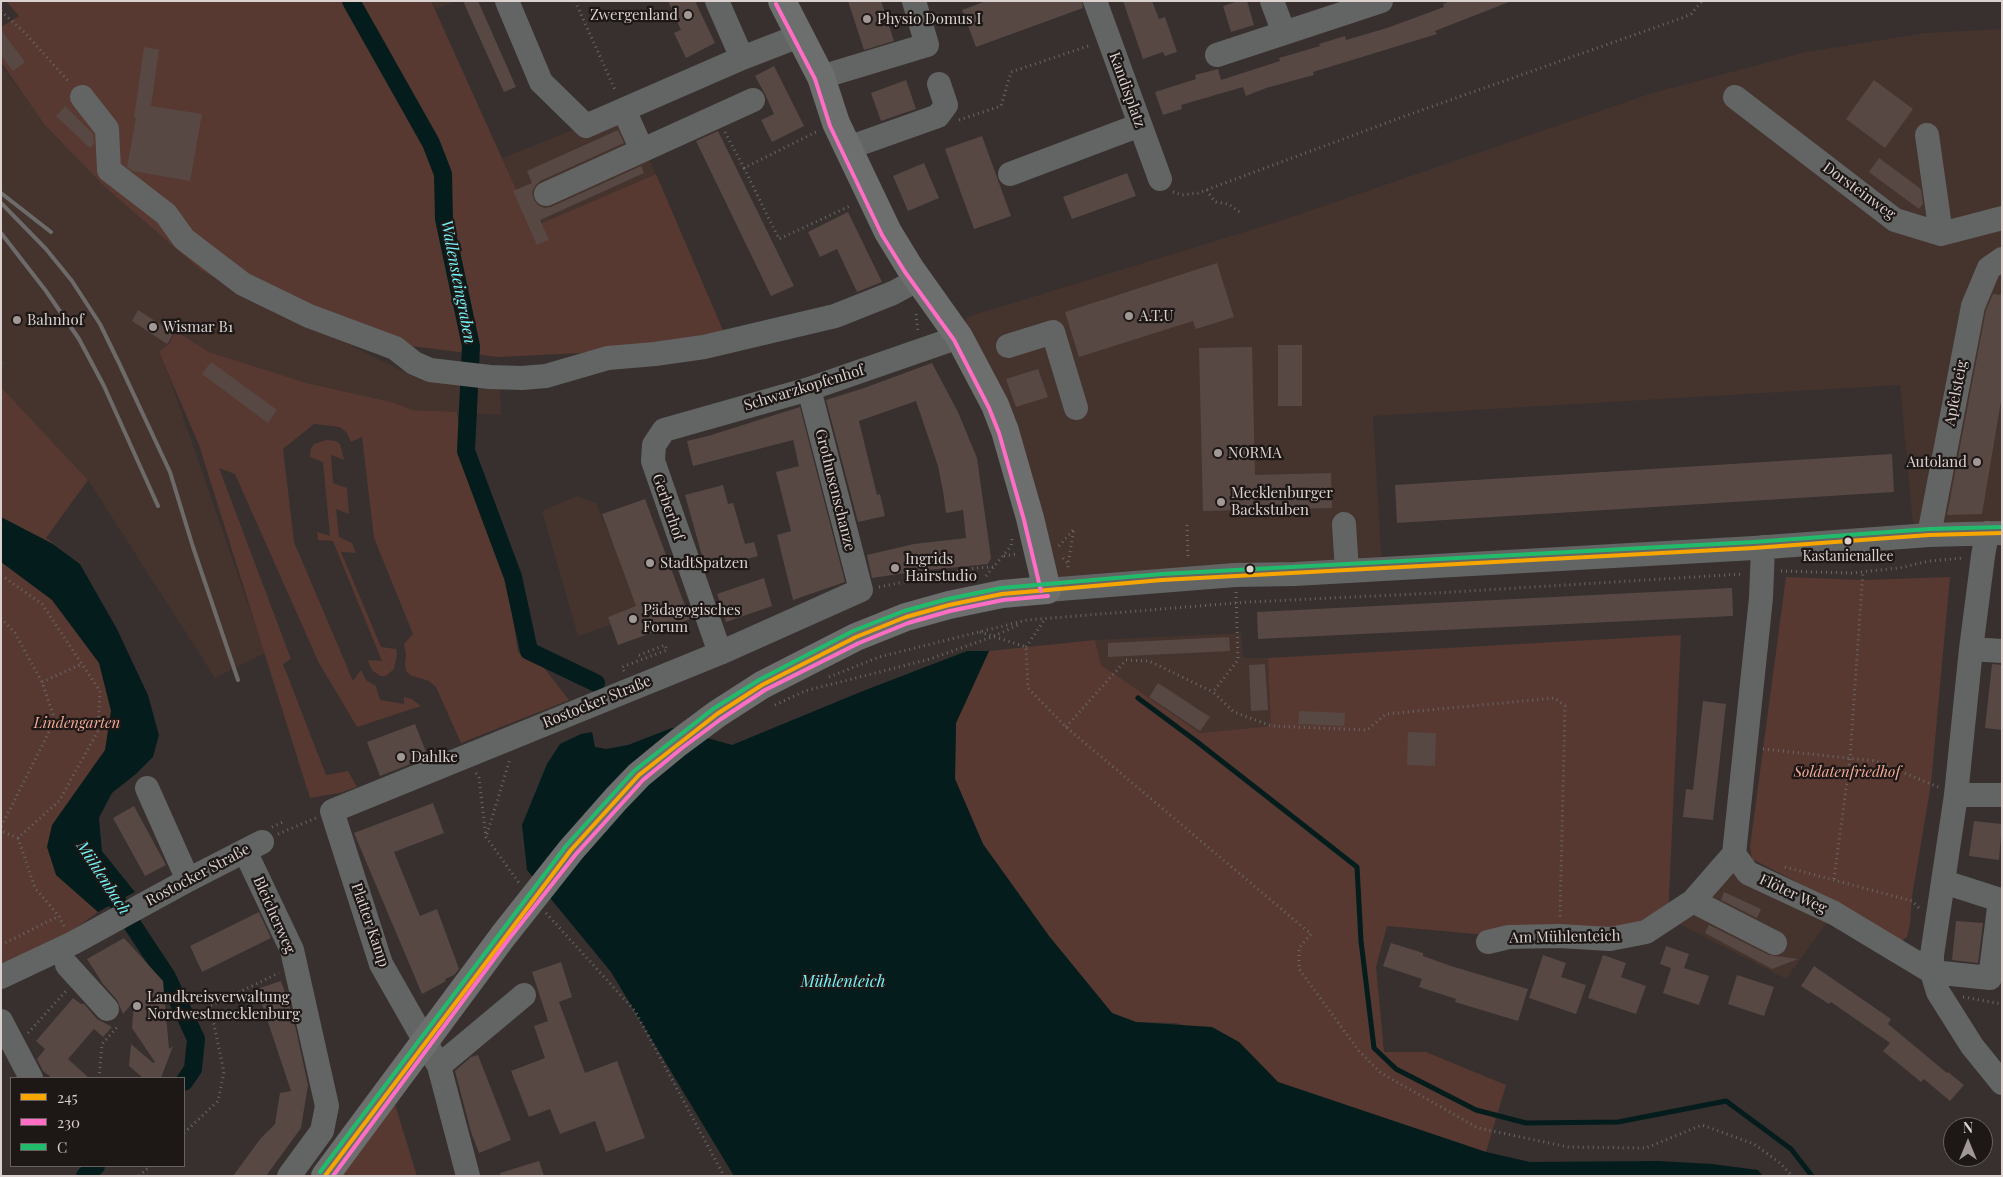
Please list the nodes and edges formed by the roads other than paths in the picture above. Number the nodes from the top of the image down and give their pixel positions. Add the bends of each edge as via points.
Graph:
1 (507, 1) edge
2 (717, 1) edge
3 (782, 1) edge
4 (914, 1) edge
5 (1095, 1) edge
6 (1272, 1) edge
7 (1381, 1) edge
8 (1284, 33) junction
9 (799, 36) junction
10 (1217, 55) dead end
11 (742, 58) junction
12 (821, 77) junction
13 (939, 84) dead end
14 (82, 97) road end
15 (1735, 97) dead end
16 (753, 100) dead end
17 (624, 110) junction
18 (1140, 125) junction
19 (1928, 135) dead end
20 (848, 148) junction
21 (642, 150) junction
22 (1010, 174) dead end
23 (1160, 179) road end
24 (546, 194) dead end
25 (2002, 218) edge
26 (1941, 234) junction
27 (2002, 259) edge
28 (919, 279) junction
29 (959, 337) junction
30 (1008, 346) dead end
31 (809, 389) junction
32 (1076, 408) dead end
33 (654, 445) joint
34 (1344, 524) dead end
35 (1929, 535) junction
36 (1995, 535) edge
37 (1763, 547) junction
38 (1347, 571) junction
39 (860, 590) joint
40 (1047, 590) junction
41 (1971, 649) junction
42 (2002, 651) edge
43 (720, 653) junction
44 (147, 788) dead end
45 (1956, 795) junction
46 (2002, 795) edge
47 (332, 811) joint
48 (259, 840) joint
49 (1734, 854) junction
50 (188, 880) junction
51 (1944, 882) junction
52 (1693, 901) junction
53 (1488, 942) dead end
54 (1775, 943) dead end
55 (72, 972) road end
56 (1, 977) edge
57 (1935, 982) junction
58 (524, 995) dead end
59 (114, 1016) road end
60 (1, 1021) edge
61 (439, 1066) junction
62 (30, 1077) edge
63 (2002, 1083) edge
64 (289, 1176) edge
65 (325, 1176) edge
66 (468, 1176) edge

1 - 17 street via 541,82 586,126
2 - 11 street
3 - 9 main road
4 - 12 street via 927,45
5 - 18 street, Kandisplatz
6 - 8 street
7 - 8 street
8 - 10 street
9 - 11 street
9 - 12 main road
11 - 17 street
12 - 20 main road
13 - 20 street via 946,105 938,116
14 - 28 street via 107,129 109,170 166,214 184,239 243,284 309,316 395,348 414,363 430,370 490,377 546,376 608,358 704,347 835,316
15 - 26 street, Dorsteinweg via 1895,220
16 - 21 street
17 - 21 street
18 - 22 street
18 - 23 street, Kandisplatz
19 - 26 street
20 - 28 main road via 888,232
21 - 24 street
25 - 26 street
27 - 35 street, Apfelsteig via 1989,268 1973,306
28 - 29 main road
29 - 31 street, Schwarzkopfenhof
29 - 40 main road via 1005,431
30 - 32 street via 1053,332
31 - 33 street, Schwarzkopfenhof via 664,430
31 - 39 street, Grothusenschanze
33 - 43 street, Gerberhof via 653,461 661,488
34 - 38 street
35 - 36 street
35 - 37 street
36 - 41 street
37 - 38 street
37 - 49 street
38 - 40 street via 1235,575
39 - 43 street, Rostocker Straße
40 - 65 main road via 974,599 906,617 856,637 770,697 717,714 678,743 639,776 571,850
41 - 42 street
41 - 45 street
43 - 47 street, Rostocker Straße
44 - 50 street
45 - 46 street
45 - 51 street
47 - 61 street, Platter Kamp via 381,964
48 - 50 street, Rostocker Straße
48 - 64 street, Bleicherweg via 292,950 327,1106 322,1130
49 - 52 street, Am Mühlenteich
49 - 57 street, Flöter Weg via 1748,873 1834,913
50 - 56 street, Rostocker Straße via 73,943
51 - 57 street via 1932,955
51 - 57 street via 2000,900 1990,978
52 - 53 street, Am Mühlenteich via 1646,932 1610,939 1510,937
52 - 54 street
55 - 59 street
57 - 63 street, Flöter Weg via 1972,1046
58 - 61 street
60 - 62 street
61 - 66 street, Platter Kamp

